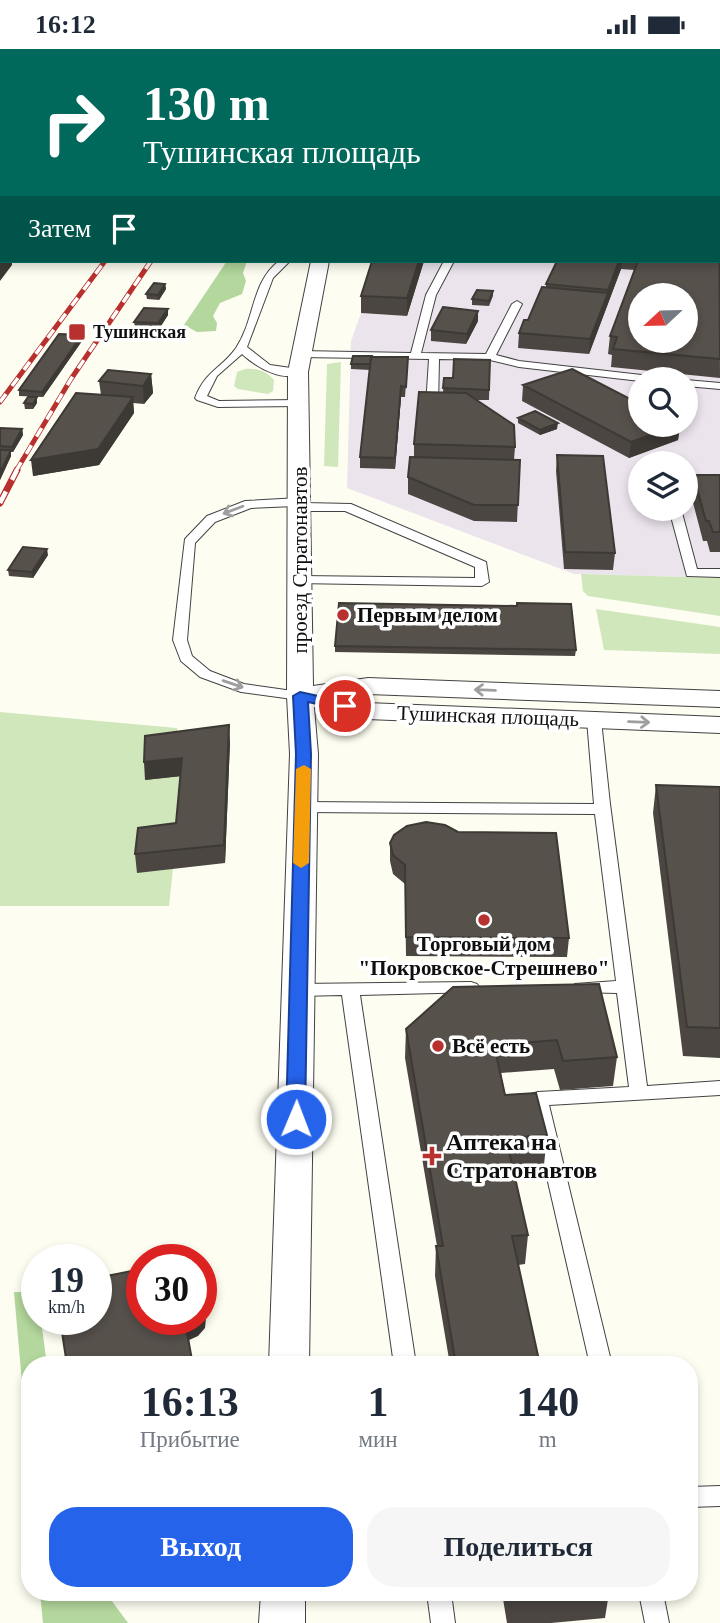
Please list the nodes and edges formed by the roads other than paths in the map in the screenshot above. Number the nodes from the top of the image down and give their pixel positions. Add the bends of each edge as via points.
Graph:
1 (281, 263) edge
2 (320, 263) edge
3 (448, 263) edge
4 (517, 304) dead end
5 (241, 348) junction
6 (415, 356) junction
7 (434, 356) junction
8 (491, 357) junction
9 (299, 363) junction
10 (628, 376) edge
11 (698, 384) edge
12 (720, 387) edge
13 (299, 403) junction
14 (432, 406) edge
15 (698, 484) edge
16 (720, 484) edge
17 (300, 504) junction
18 (678, 521) edge
19 (720, 573) edge
20 (300, 580) junction
21 (300, 696) junction
22 (720, 699) edge
23 (594, 720) junction
24 (720, 725) edge
25 (303, 807) junction
26 (603, 809) junction
27 (486, 988) edge
28 (570, 988) edge
29 (626, 988) junction
30 (350, 989) junction
31 (298, 990) junction
32 (720, 1088) edge
33 (639, 1093) junction
34 (289, 1356) edge
35 (404, 1356) edge
36 (599, 1356) edge
37 (720, 1496) edge
38 (698, 1497) edge
39 (283, 1601) edge
40 (440, 1601) edge
41 (653, 1601) edge
42 (282, 1623) edge
43 (443, 1623) edge
44 (657, 1623) edge

1 - 5 lane via 272,268
2 - 9 street, проезд Стратонавтов
3 - 6 lane via 430,295
4 - 8 lane
5 - 9 lane via 259,365 278,372
5 - 13 lane via 206,379 201,398 218,404
6 - 7 lane
6 - 9 lane
7 - 8 lane
7 - 14 lane
8 - 10 lane
9 - 13 street, проезд Стратонавтов
11 - 12 lane
13 - 17 street, проезд Стратонавтов
15 - 16 lane
17 - 20 street, проезд Стратонавтов
17 - 20 lane via 347,506 481,565 482,582
17 -> 21 lane via 249,504 211,519 190,542 180,640 186,658 205,674 242,688
18 - 19 lane via 692,573
20 - 21 street, проезд Стратонавтов
22 -> 21 street, Тушинская площадь via 369,686
21 - 23 street, Тушинская площадь via 367,711
21 - 25 street, проезд Стратонавтов
23 -> 24 street, Тушинская площадь
23 - 26 lane
25 - 26 lane
25 - 31 street, проезд Стратонавтов
26 - 29 lane
27 - 30 lane
28 - 29 lane
29 - 33 lane
30 - 31 lane
30 - 35 lane
31 - 34 street, проезд Стратонавтов
32 - 33 lane
33 - 36 lane via 538,1099
37 - 38 lane
39 - 42 street
40 - 43 lane
41 - 44 lane

